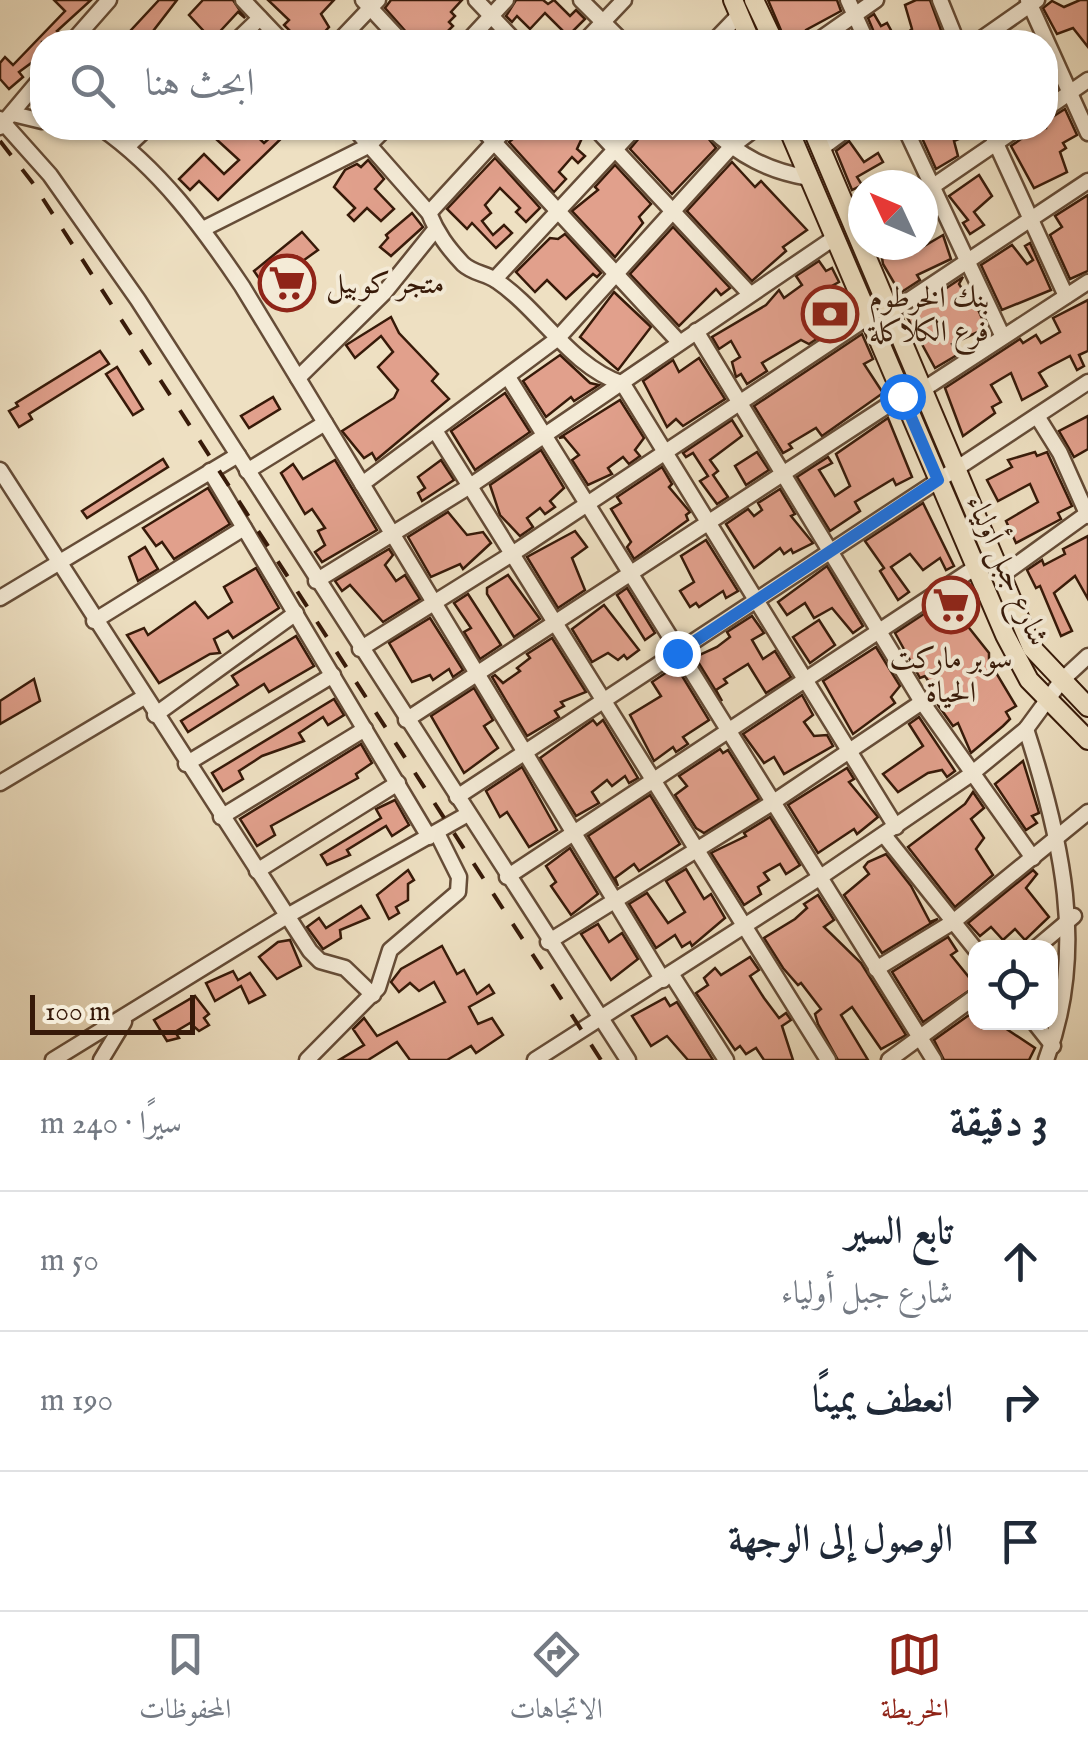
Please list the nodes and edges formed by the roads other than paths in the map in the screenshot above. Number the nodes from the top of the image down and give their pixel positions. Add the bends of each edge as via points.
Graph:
1 (109, 0) edge
2 (244, 0) edge
3 (476, 0) edge
4 (506, 0) edge
5 (581, 0) edge
6 (624, 0) edge
7 (754, 0) edge
8 (876, 0) edge
9 (940, 0) edge
10 (1032, 2) edge
11 (371, 3) edge
12 (736, 7) edge
13 (851, 7) edge
14 (492, 16) junction
15 (260, 18) junction
16 (602, 23) junction
17 (83, 30) edge
18 (248, 30) edge
19 (272, 30) edge
20 (348, 30) edge
21 (392, 30) edge
22 (479, 30) edge
23 (505, 30) edge
24 (595, 30) edge
25 (609, 30) edge
26 (721, 30) edge
27 (746, 30) edge
28 (768, 30) edge
29 (828, 30) edge
30 (862, 30) edge
31 (953, 30) edge
32 (994, 30) edge
33 (1044, 30) edge
34 (1058, 62) edge
35 (1088, 80) edge
36 (30, 91) edge
37 (1071, 92) junction
38 (1058, 101) edge
39 (4, 121) edge
40 (30, 121) edge
41 (1088, 132) edge
42 (119, 140) edge
43 (135, 140) edge
44 (363, 140) edge
45 (374, 140) edge
46 (606, 140) edge
47 (624, 140) edge
48 (723, 140) edge
49 (740, 140) edge
50 (793, 140) edge
51 (818, 140) edge
52 (833, 140) edge
53 (910, 140) edge
54 (994, 140) edge
55 (1000, 140) edge
56 (494, 142) joint
57 (995, 143) junction
58 (128, 146) junction
59 (368, 146) junction
60 (731, 147) junction
61 (822, 148) junction
62 (615, 149) junction
63 (921, 170) edge
64 (810, 178) junction
65 (1088, 181) edge
66 (938, 183) edge
67 (848, 205) edge
68 (938, 208) edge
69 (673, 210) junction
70 (560, 212) junction
71 (429, 213) junction
72 (1029, 219) junction
73 (204, 229) junction
74 (434, 230) junction
75 (834, 238) junction
76 (871, 260) edge
77 (967, 262) junction
78 (617, 275) junction
79 (495, 279) junction
80 (1088, 282) edge
81 (749, 294) junction
82 (1066, 296) junction
83 (890, 312) junction
84 (867, 318) junction
85 (696, 330) junction
86 (1002, 335) junction
87 (557, 339) junction
88 (679, 342) junction
89 (508, 377) junction
90 (298, 378) junction
91 (1088, 382) edge
92 (623, 384) junction
93 (924, 389) junction
94 (902, 396) junction
95 (742, 402) junction
96 (1037, 416) junction
97 (325, 423) junction
98 (436, 432) junction
99 (546, 435) junction
100 (664, 452) junction
101 (238, 455) junction
102 (959, 466) junction
103 (0, 470) edge
104 (247, 470) junction
105 (210, 471) junction
106 (785, 474) junction
107 (938, 480) junction
108 (362, 484) junction
109 (470, 486) junction
110 (588, 504) junction
111 (1088, 514) edge
112 (708, 524) junction
113 (244, 528) junction
114 (390, 534) junction
115 (832, 551) junction
116 (512, 554) junction
117 (58, 562) junction
118 (976, 567) junction
119 (1004, 573) junction
120 (631, 576) junction
121 (316, 581) junction
122 (0, 598) edge
123 (756, 600) junction
124 (433, 604) junction
125 (296, 613) junction
126 (94, 620) junction
127 (558, 624) junction
128 (879, 629) junction
129 (360, 649) junction
130 (677, 653) junction
131 (1088, 656) edge
132 (333, 675) junction
133 (478, 675) junction
134 (805, 680) junction
135 (1062, 680) junction
136 (144, 698) junction
137 (605, 702) junction
138 (922, 702) junction
139 (1050, 702) junction
140 (1088, 707) edge
141 (155, 715) junction
142 (406, 720) junction
143 (366, 729) junction
144 (1026, 729) junction
145 (728, 732) junction
146 (1088, 740) edge
147 (850, 750) junction
148 (525, 755) junction
149 (186, 764) junction
150 (970, 775) junction
151 (652, 781) junction
152 (0, 783) edge
153 (398, 783) junction
154 (457, 797) junction
155 (772, 802) junction
156 (1088, 812) edge
157 (468, 814) junction
158 (221, 818) junction
159 (890, 831) junction
160 (573, 834) junction
161 (433, 835) junction
162 (1060, 837) junction
163 (696, 850) junction
164 (1033, 858) junction
165 (257, 871) junction
166 (507, 877) junction
167 (819, 878) junction
168 (615, 903) junction
169 (287, 916) junction
170 (1074, 916) junction
171 (953, 922) junction
172 (743, 928) junction
173 (968, 940) edge
174 (1046, 940) edge
175 (548, 942) junction
176 (876, 968) junction
177 (668, 978) junction
178 (373, 995) junction
179 (968, 1002) edge
180 (128, 1017) junction
181 (600, 1019) junction
182 (1038, 1030) edge
183 (920, 1038) junction
184 (1050, 1053) edge
185 (58, 1058) edge
186 (100, 1060) edge
187 (307, 1060) edge
188 (535, 1060) edge
189 (628, 1060) edge
190 (726, 1060) edge
191 (828, 1060) edge
192 (889, 1060) edge
193 (934, 1060) edge

1 - 17 street
2 - 15 street
3 - 14 street
4 - 14 street
5 - 16 street
6 - 16 street
7 - 28 main road
8 - 13 street
9 - 31 street
10 - 32 street
10 - 33 street
11 - 20 street
11 - 21 street
12 - 26 street
12 - 27 main road
13 - 29 street
13 - 30 street
14 - 22 street
14 - 23 street
15 - 18 street
15 - 19 street
16 - 24 street
16 - 25 street
34 - 37 street
35 - 37 street
36 - 39 street
37 - 38 street
37 - 41 street
39 - 40 street
39 - 101 street via 76,209
42 - 58 street
43 - 58 street
44 - 59 street
45 - 59 street
46 - 62 street
47 - 62 street
48 - 60 street
49 - 60 street
50 - 64 main road, شارع جبل أولياء
51 - 61 main road, شارع جبل أولياء
52 - 61 street
53 - 63 street
54 - 57 street
55 - 57 street
56 - 70 street
56 - 71 street
57 - 66 street
57 - 72 street
58 - 73 street
59 - 71 street
59 - 73 street
60 - 64 street via 764,167
60 - 69 street
61 - 67 main road, شارع جبل أولياء
62 - 69 street
62 - 70 street
64 - 75 main road, شارع جبل أولياء
65 - 72 street
68 - 77 street
69 - 78 street
69 - 81 street
70 - 78 street
70 - 79 street
71 - 74 street
72 - 77 street
72 - 82 street
73 - 90 street
74 - 79 street via 474,273
74 - 90 street via 384,294
75 - 81 street
75 - 84 main road, شارع جبل أولياء
76 - 83 main road, شارع جبل أولياء
77 - 83 street
77 - 86 street
78 - 87 street
78 - 88 street
79 - 87 street
80 - 82 street
81 - 85 street
82 - 86 street
83 - 93 main road, شارع جبل أولياء
84 - 94 main road, شارع جبل أولياء
84 - 95 street
85 - 88 street
85 - 95 street
86 - 93 street
87 - 89 street
87 - 92 street
88 - 92 street
89 - 98 street
89 - 99 street
90 - 97 street
91 - 96 street
92 - 99 street
92 - 100 street
93 - 102 main road, شارع جبل أولياء
94 - 106 street
94 - 107 main road, شارع جبل أولياء
95 - 100 street
95 - 106 street
96 - 102 street
96 - 111 street
97 - 104 street
97 - 108 street
98 - 108 street
98 - 109 street
99 - 109 street
99 - 110 street
100 - 110 street
100 - 112 street
101 - 104 street
101 - 105 street
102 - 107 street
102 - 119 main road, شارع جبل أولياء
103 - 117 street
104 - 121 street
105 - 113 street
105 - 117 street
106 - 112 street
106 - 115 street
107 - 115 street
107 - 118 main road, شارع جبل أولياء
108 - 114 street
109 - 114 street
109 - 116 street
110 - 116 street
110 - 120 street
111 - 119 street
112 - 120 street
112 - 123 street
113 - 125 street
113 - 126 street
114 - 121 street
114 - 124 street
115 - 123 street
115 - 128 street
116 - 124 street
116 - 127 street
117 - 122 street
117 - 126 street
118 - 128 street
118 - 139 main road, شارع جبل أولياء via 1025,675
119 - 135 main road, شارع جبل أولياء via 1032,648
120 - 127 street
120 - 130 street
121 - 129 street
123 - 130 street
123 - 134 street
124 - 129 street
124 - 133 street
125 - 132 street
125 - 141 street
126 - 136 street
127 - 133 street
127 - 137 street
128 - 134 street
128 - 138 street
129 - 142 street
130 - 137 street
130 - 145 street
131 - 135 street
132 - 143 street
132 - 149 street
133 - 142 street
133 - 148 street
134 - 145 street
134 - 147 street
135 - 139 street
135 - 140 main road, شارع جبل أولياء
136 - 141 street
136 - 152 street
137 - 148 street
137 - 151 street
138 - 147 street
138 - 150 street
139 - 144 street
139 - 146 main road, شارع جبل أولياء
141 - 149 street
142 - 154 street
143 - 153 street
143 - 158 street
144 - 150 street
144 - 162 street
145 - 151 street
145 - 155 street
147 - 155 street
147 - 159 street
148 - 154 street
148 - 160 street
149 - 158 street
150 - 159 street
150 - 164 street
151 - 160 street
151 - 163 street
153 - 161 street
153 - 165 street
154 - 157 street
155 - 163 street
155 - 167 street
156 - 162 street
157 - 161 street
157 - 166 street
158 - 165 street
159 - 167 street
159 - 171 street
160 - 166 street
160 - 168 street
161 - 169 street
161 - 178 street via 459,877 458,892 386,954
162 - 164 street
162 - 170 street
163 - 168 street
163 - 172 street
164 - 171 street
165 - 169 street
166 - 175 street
167 - 172 street
167 - 176 street
168 - 175 street
168 - 177 street
169 - 178 street via 315,957 344,968
169 - 180 street
170 - 174 street
170 - 184 street via 1077,953
171 - 173 street
171 - 176 street
172 - 177 street
172 - 191 street
175 - 181 street
176 - 183 street
177 - 181 street
177 - 190 street
178 - 187 street
179 - 183 street
180 - 185 street
180 - 186 street
181 - 188 street
181 - 189 street
182 - 184 street
183 - 192 street
183 - 193 street

